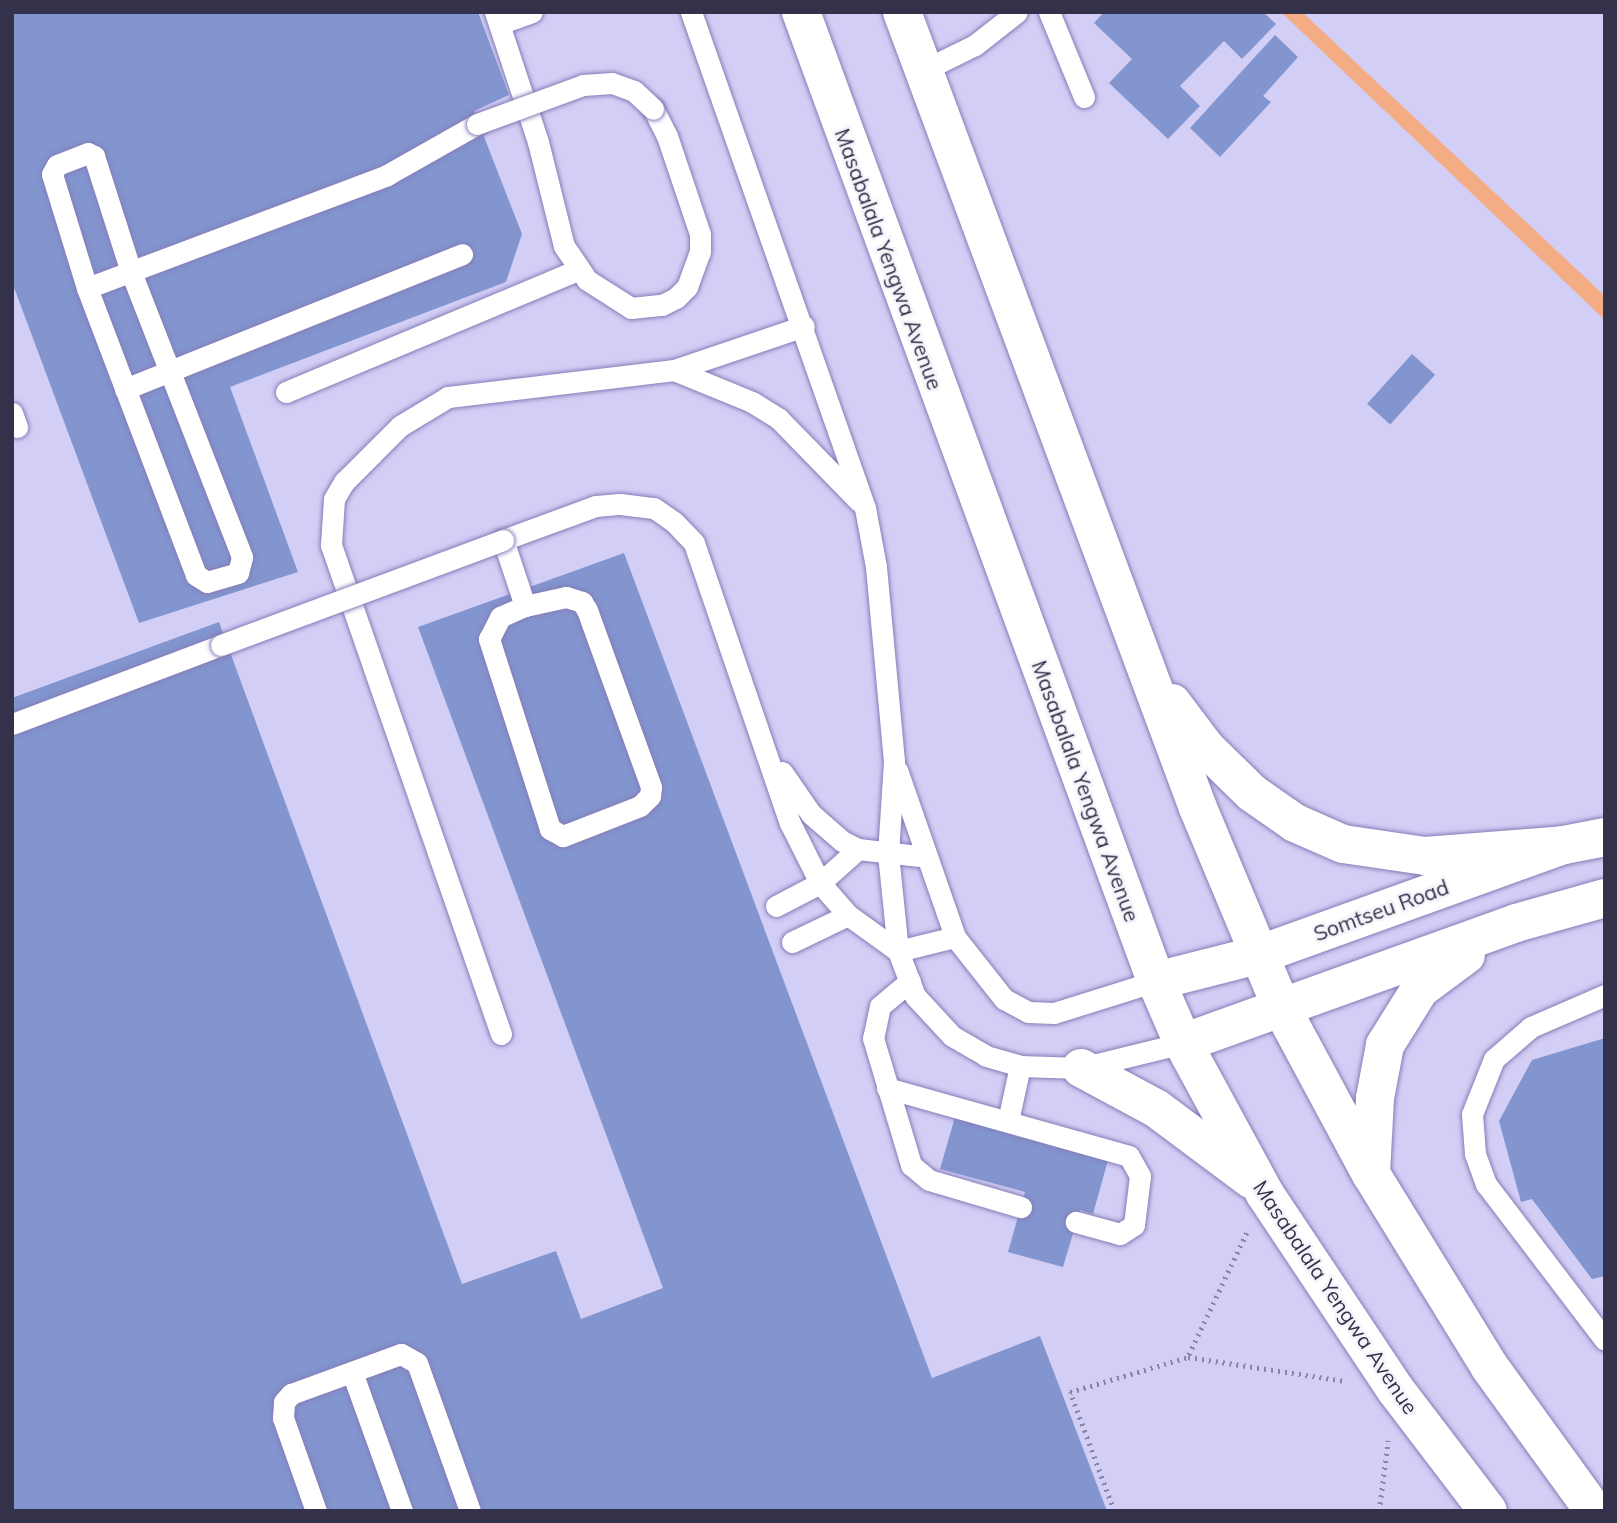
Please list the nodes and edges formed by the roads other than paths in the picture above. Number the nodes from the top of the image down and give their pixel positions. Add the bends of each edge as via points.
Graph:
1 (532, 12) edge
2 (691, 12) edge
3 (801, 12) edge
4 (902, 12) edge
5 (1017, 12) edge
6 (1049, 12) edge
7 (497, 18) edge
8 (924, 70) junction
9 (1084, 97) dead end
10 (462, 254) dead end
11 (578, 270) junction
12 (131, 272) junction
13 (87, 288) junction
14 (804, 326) junction
15 (169, 369) junction
16 (674, 370) junction
17 (125, 389) junction
18 (286, 392) dead end
19 (865, 508) junction
20 (503, 540) junction
21 (525, 606) junction
22 (1150, 673) junction
23 (12, 724) edge
24 (771, 757) junction
25 (894, 761) junction
26 (1605, 837) edge
27 (1564, 845) junction
28 (858, 849) junction
29 (888, 854) junction
30 (927, 857) junction
31 (820, 883) junction
32 (1592, 900) edge
33 (776, 905) dead end
34 (848, 915) junction
35 (955, 937) junction
36 (792, 943) dead end
37 (898, 951) junction
38 (1258, 956) junction
39 (910, 981) junction
40 (1156, 981) junction
41 (1605, 995) edge
42 (1282, 1009) junction
43 (501, 1034) dead end
44 (1183, 1043) junction
45 (1020, 1066) junction
46 (1081, 1068) junction
47 (887, 1088) junction
48 (1008, 1121) junction
49 (1371, 1174) junction
50 (1263, 1191) junction
51 (1021, 1207) dead end
52 (1076, 1222) dead end
53 (1605, 1340) edge
54 (352, 1372) junction
55 (316, 1511) edge
56 (402, 1511) edge
57 (470, 1511) edge
58 (1488, 1511) edge
59 (1594, 1511) edge

1 - 7 lane
2 - 14 lane
3 - 40 main road, Masabalala Yengwa Avenue
4 - 8 main road
5 - 8 lane via 975,45
6 - 9 lane
7 - 11 lane via 538,142 564,246
8 - 22 main road
10 - 15 lane
11 - 12 lane, bridge via 625,307 648,308 662,305 687,287 700,252 700,234 667,136 642,97 612,83 583,85 477,124 387,175
11 - 18 lane
12 - 13 lane
12 - 13 lane via 94,156 88,153 57,165 52,174
12 - 15 lane
13 - 17 lane
14 - 16 lane
14 - 19 lane
15 - 17 lane
15 - 17 lane via 242,557 238,572 206,583 196,575
16 - 19 lane via 752,402 779,419
16 - 43 lane via 448,397 400,426 344,482 334,499 331,545
19 - 25 lane via 876,567
20 - 21 lane
20 - 23 lane, bridge
20 - 24 lane via 596,506 654,508 674,522 694,543
21 - 21 lane via 566,597 582,602 651,787 650,796 640,806 563,836 550,830 489,639 500,617
22 - 27 main road via 1233,776 1275,810 1316,834 1366,850 1425,856
22 - 38 main road
24 - 28 lane via 820,824
24 - 31 lane via 790,823
25 - 29 lane
25 - 30 lane
26 - 27 main road, Somtseu Road
27 - 38 main road, Somtseu Road
28 - 29 lane
28 - 31 lane
29 - 30 lane
29 - 37 lane
30 - 35 lane
31 - 33 lane
31 - 34 lane
32 - 42 main road
32 - 49 main road via 1467,954 1441,970 1406,1006 1385,1045 1379,1069
34 - 36 lane
34 - 37 lane
35 - 37 lane
35 - 40 lane via 1004,999 1028,1012 1054,1013
37 - 39 lane
38 - 40 main road, Somtseu Road
38 - 42 main road
39 - 45 lane via 915,996 952,1036 986,1056
39 - 47 lane via 887,996 874,1018 877,1064
40 - 44 main road, Masabalala Yengwa Avenue
41 - 53 lane via 1531,1027 1494,1059 1472,1114 1475,1154 1486,1184
42 - 44 main road
42 - 49 main road
44 - 46 lane
44 - 50 main road, Masabalala Yengwa Avenue
45 - 46 lane
45 - 48 lane
46 - 50 main road via 1157,1109
47 - 48 lane
47 - 51 lane via 911,1165 921,1174
48 - 52 lane via 1121,1152 1136,1163 1139,1189 1129,1231 1120,1234
49 - 59 main road via 1489,1366
50 - 58 main road, Masabalala Yengwa Avenue via 1395,1389
54 - 55 lane via 291,1394 282,1409
54 - 56 lane
54 - 57 lane via 401,1354 417,1363

